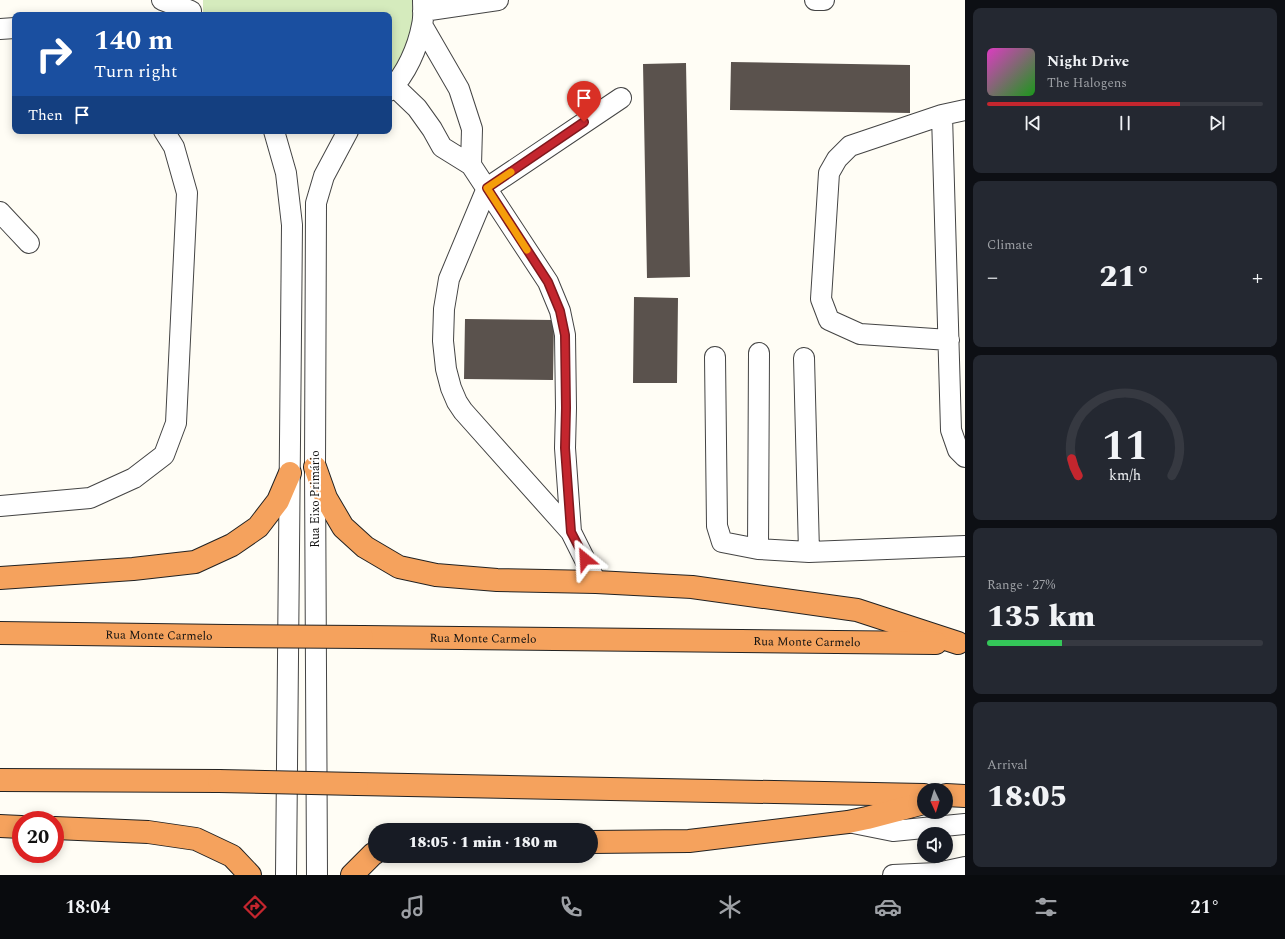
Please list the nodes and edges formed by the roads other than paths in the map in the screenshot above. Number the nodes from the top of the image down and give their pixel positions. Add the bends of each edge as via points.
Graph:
1 (162, 0) edge
2 (498, 0) edge
3 (815, 0) edge
4 (824, 0) edge
5 (191, 9) edge
6 (423, 12) edge
7 (12, 28) edge
8 (0, 29) edge
9 (392, 88) edge
10 (620, 98) dead end
11 (965, 110) edge
12 (942, 115) junction
13 (166, 134) edge
14 (275, 134) edge
15 (346, 134) edge
16 (471, 165) junction
17 (487, 188) junction
18 (0, 212) edge
19 (29, 242) dead end
20 (949, 340) junction
21 (759, 353) dead end
22 (715, 357) dead end
23 (804, 358) dead end
24 (965, 457) edge
25 (315, 467) junction
26 (290, 473) junction
27 (0, 506) edge
28 (571, 532) junction
29 (965, 546) edge
30 (758, 549) junction
31 (809, 552) junction
32 (0, 578) edge
33 (596, 582) junction
34 (0, 632) edge
35 (961, 643) edge
36 (0, 780) edge
37 (917, 795) edge
38 (917, 805) edge
39 (848, 822) junction
40 (965, 824) edge
41 (0, 826) edge
42 (12, 827) edge
43 (64, 828) edge
44 (598, 842) edge
45 (368, 858) edge
46 (965, 868) edge
47 (250, 875) edge
48 (286, 875) edge
49 (317, 875) edge
50 (352, 875) edge
51 (894, 875) edge

1 - 5 street
2 - 6 street
3 - 4 street
6 - 9 street via 413,57
6 - 16 street via 459,89 472,129
7 - 8 street
9 - 16 street via 417,108 442,147
10 - 17 street
11 - 12 street
12 - 20 street
12 - 20 street via 850,146 837,159 829,173 820,299 829,320 860,334
13 - 27 street via 174,147 187,193 176,423 164,455 134,478 90,498
14 - 26 street, Rua Eixo Primário via 286,172 292,225
15 - 25 street, Rua Eixo Primário via 324,176 316,203
16 - 17 street
17 - 28 street via 548,282 560,311 565,335 565,448
17 - 28 street via 449,279 444,309 443,341 446,369 451,388 463,411
18 - 19 street
20 - 24 street via 952,430 958,450
21 - 30 street
22 - 30 street via 717,526 722,542
23 - 31 street
25 - 33 highway via 326,498 343,527 365,547 398,567 436,575 497,580
25 - 49 street, Rua Eixo Primário
26 - 32 highway via 278,501 258,527 232,545 195,562
26 - 48 street, Rua Eixo Primário
28 - 33 street
29 - 31 street
30 - 31 street
33 - 35 highway via 692,587 857,610
34 - 35 highway, Rua Monte Carmelo, bridge
36 - 37 highway, bridge via 219,781
38 - 39 highway
39 - 40 street via 893,831
39 - 44 highway via 689,841
41 - 42 highway
43 - 47 highway via 148,832 196,839 232,856
45 - 50 highway
46 - 51 street

